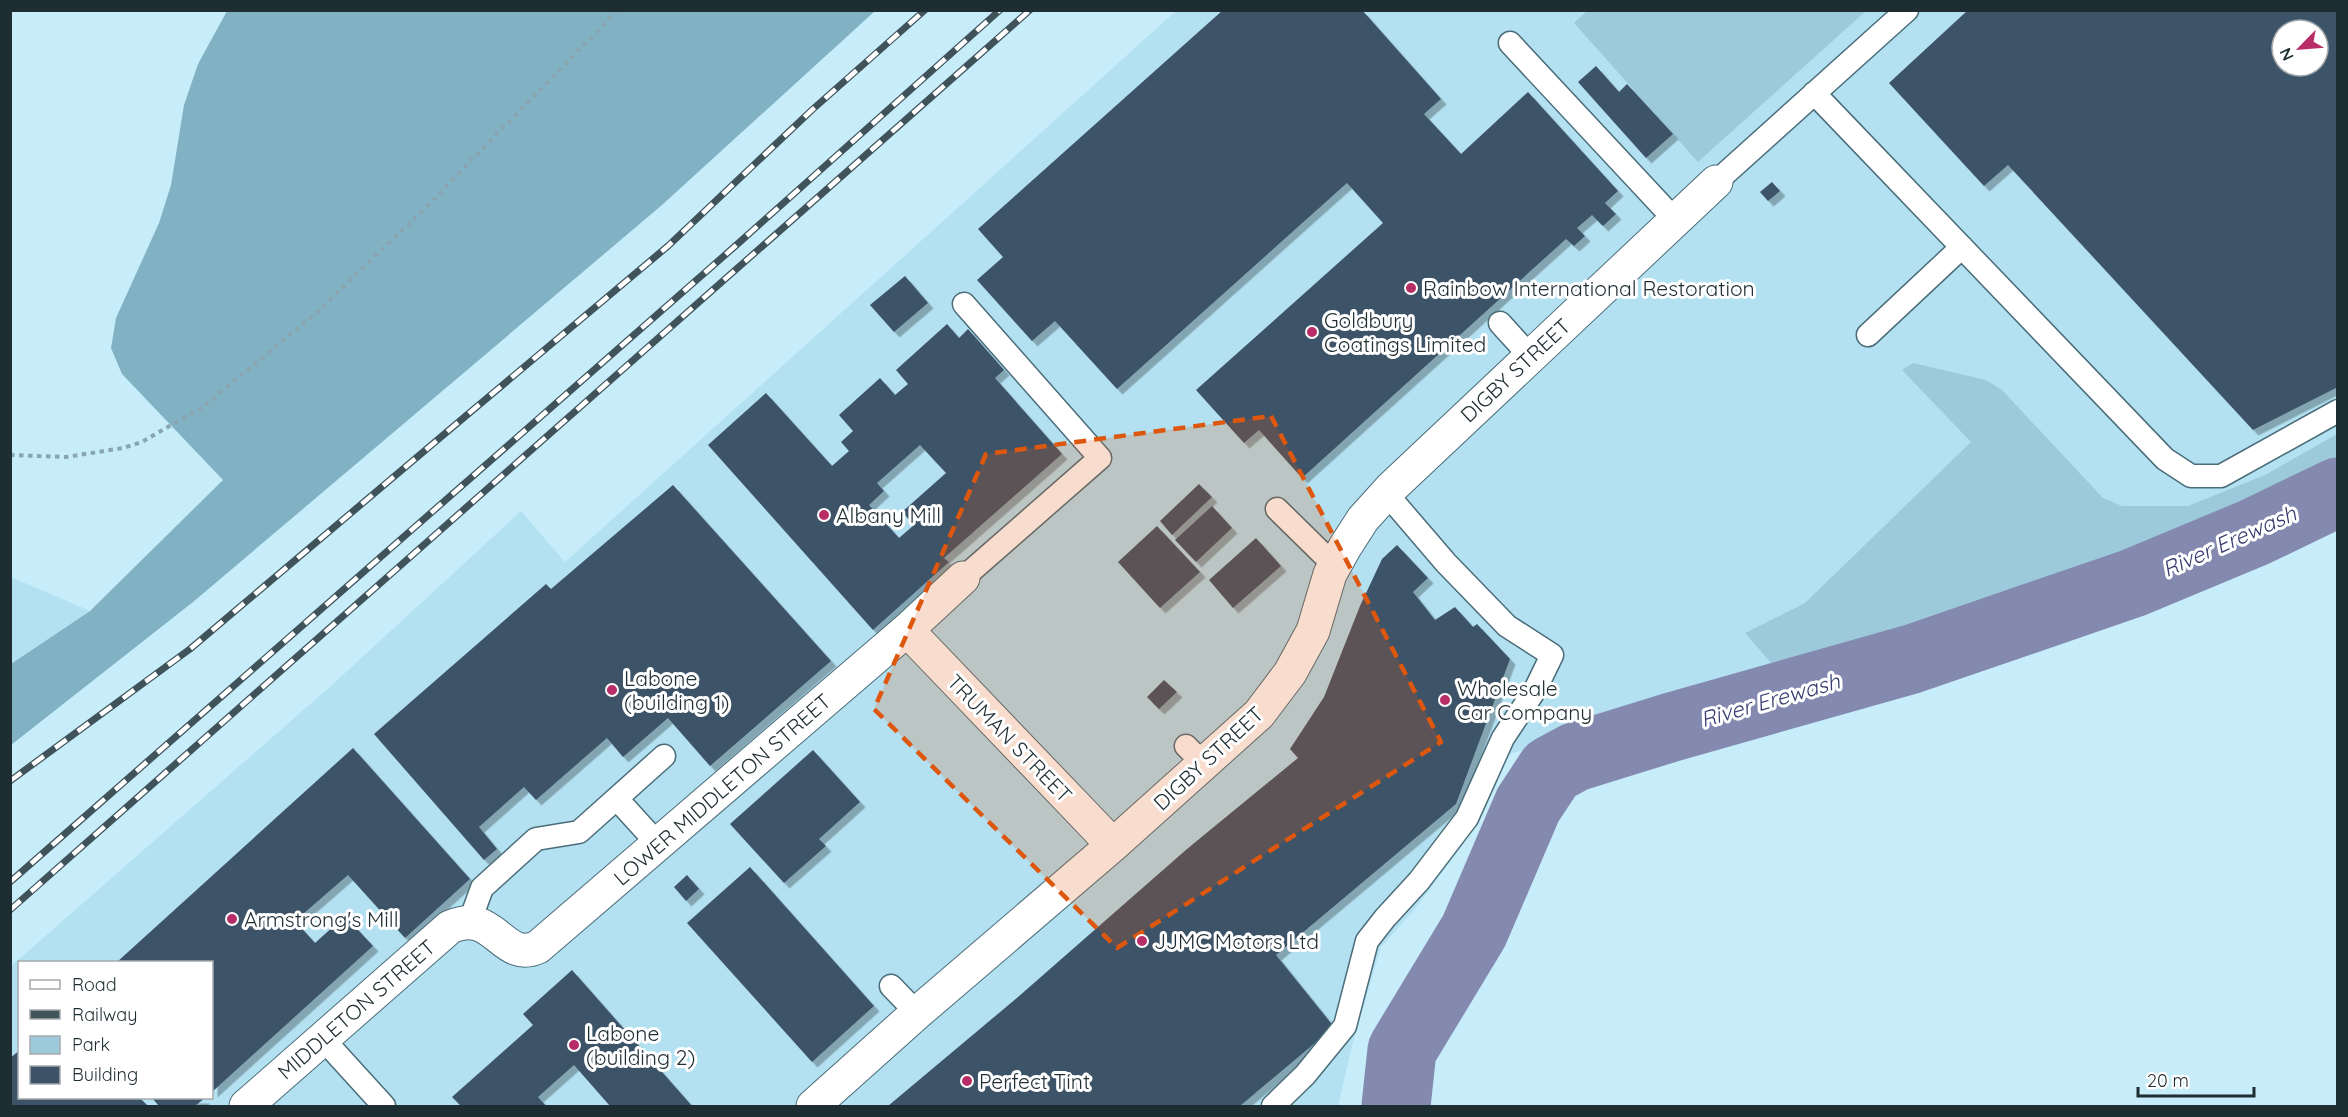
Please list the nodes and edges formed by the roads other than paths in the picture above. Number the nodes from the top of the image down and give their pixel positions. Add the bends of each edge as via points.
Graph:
1 (1907, 10) edge
2 (1510, 43) dead end
3 (1814, 93) junction
4 (1716, 182) joint
5 (1675, 220) junction
6 (1962, 247) junction
7 (964, 304) dead end
8 (1500, 323) dead end
9 (1868, 335) dead end
10 (1530, 356) junction
11 (2337, 411) edge
12 (1386, 493) junction
13 (1277, 509) dead end
14 (1335, 566) junction
15 (963, 578) joint
16 (907, 630) junction
17 (664, 756) dead end
18 (617, 799) junction
19 (658, 844) junction
20 (1113, 845) junction
21 (471, 921) junction
22 (891, 986) dead end
23 (917, 1013) junction
24 (323, 1039) junction
25 (246, 1107) edge
26 (384, 1107) edge
27 (813, 1107) edge
28 (1273, 1107) edge

1 - 3 lane
2 - 5 lane
3 - 4 lane
3 - 6 lane
4 - 5 street, DIGBY STREET
5 - 10 street, DIGBY STREET
6 - 9 lane
6 - 11 lane via 2165,459 2192,476 2221,476
7 - 15 lane via 1100,458
8 - 10 lane
10 - 12 street, DIGBY STREET
12 - 14 street, DIGBY STREET via 1363,519
12 - 28 lane via 1507,626 1552,655 1535,690 1503,738 1467,818 1367,940 1345,1026
13 - 14 lane
14 - 20 street, DIGBY STREET via 1313,631 1290,674 1259,714 1195,755
15 - 16 street, LOWER MIDDLETON STREET
16 - 19 street, LOWER MIDDLETON STREET
16 - 20 street, TRUMAN STREET via 984,697
17 - 18 lane
18 - 19 lane
18 - 21 lane via 579,832 536,839 482,888
19 - 21 street, LOWER MIDDLETON STREET via 528,952 519,952 483,925
20 - 23 street, DIGBY STREET
21 - 24 street, MIDDLETON STREET via 450,927
22 - 23 lane
23 - 27 street, DIGBY STREET
24 - 25 street, MIDDLETON STREET
24 - 26 lane

